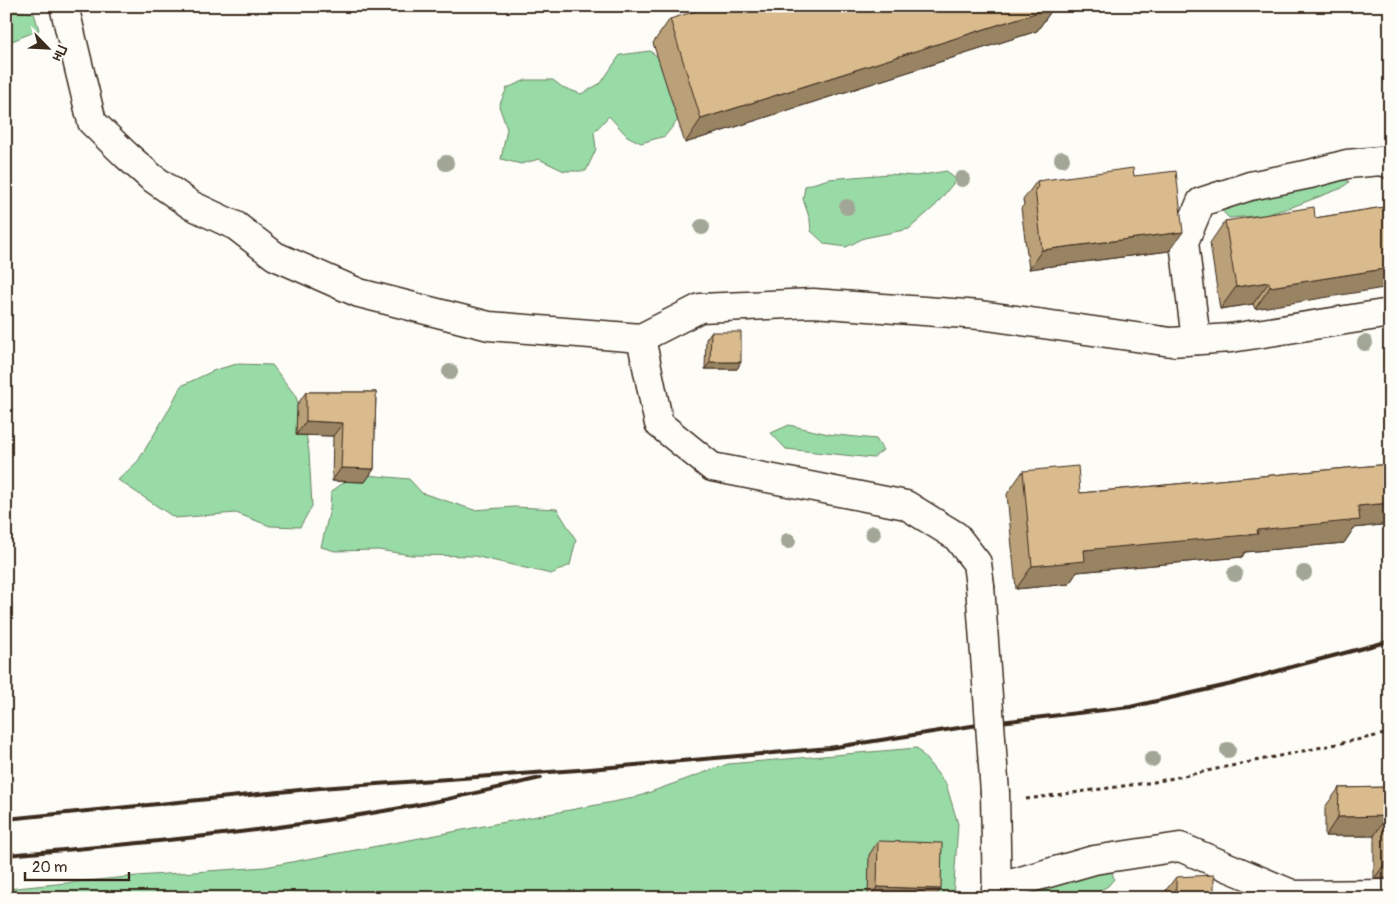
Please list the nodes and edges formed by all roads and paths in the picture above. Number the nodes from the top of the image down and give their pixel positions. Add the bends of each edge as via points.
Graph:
1 (64, 6) edge
2 (1390, 164) edge
3 (1390, 313) edge
4 (641, 338) junction
5 (1196, 340) junction
6 (1390, 733) edge
7 (995, 798) junction
8 (997, 893) edge
9 (1390, 894) edge

1 - 4 lane via 92,122 151,177 191,205 236,226 276,256 359,293 489,326
2 - 5 lane via 1381,161 1347,164 1250,186 1201,202 1184,242
3 - 5 lane via 1232,338
4 - 5 lane via 700,308 813,303 980,315 1172,342
4 - 7 lane, bridge via 658,424 712,467 906,505 956,536 977,563
6 - 7 path via 1154,782
7 - 8 lane
8 - 9 lane via 1094,860 1180,847 1294,895

